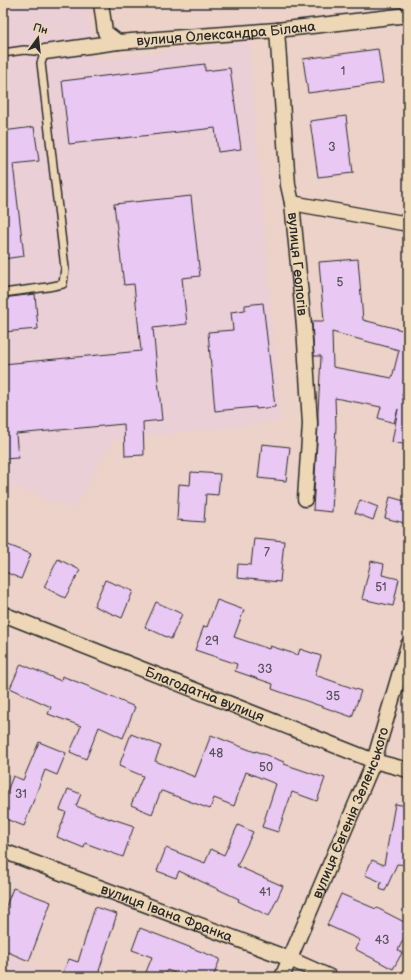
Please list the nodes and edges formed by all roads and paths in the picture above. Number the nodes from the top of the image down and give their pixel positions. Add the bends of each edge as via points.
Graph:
1 (101, 3) edge
2 (408, 15) edge
3 (277, 30) junction
4 (118, 42) junction
5 (3, 52) edge
6 (44, 52) junction
7 (292, 203) junction
8 (408, 224) edge
9 (3, 293) edge
10 (306, 499) dead end
11 (3, 614) edge
12 (408, 645) edge
13 (374, 761) junction
14 (408, 770) edge
15 (3, 851) edge
16 (290, 959) junction
17 (282, 977) edge
18 (330, 977) edge

1 - 4 street via 105,32
2 - 3 street, вулиця Олександра Білана
3 - 4 street, вулиця Олександра Білана
3 - 7 street, вулиця Геологів via 288,185
4 - 6 street, вулиця Олександра Білана
5 - 6 lane
6 - 9 lane via 41,63 66,268 63,284
7 - 8 street
7 - 10 street, вулиця Геологів via 310,424
11 - 13 street, Благодатна вулиця
12 - 13 street, вулиця Євгенія Зеленського
13 - 14 street, Благодатна вулиця
13 - 16 street, вулиця Євгенія Зеленського
15 - 16 street, вулиця Івана Франка
16 - 17 street, вулиця Євгенія Зеленського
16 - 18 street, вулиця Івана Франка

